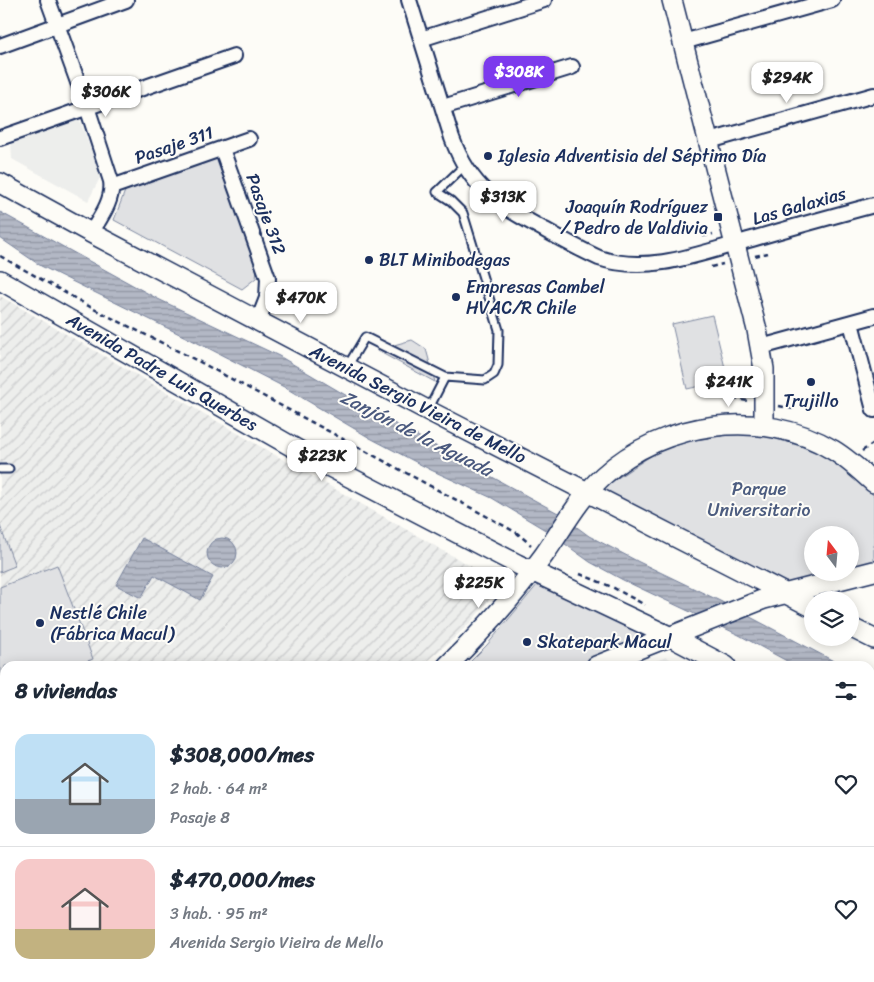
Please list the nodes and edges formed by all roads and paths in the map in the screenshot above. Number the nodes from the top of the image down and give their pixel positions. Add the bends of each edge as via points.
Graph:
1 (48, 0) edge
2 (126, 0) edge
3 (408, 0) edge
4 (544, 0) edge
5 (672, 0) edge
6 (832, 0) edge
7 (57, 25) junction
8 (421, 39) junction
9 (683, 42) junction
10 (0, 46) edge
11 (234, 56) dead end
12 (572, 67) dead end
13 (874, 95) edge
14 (87, 107) junction
15 (442, 107) junction
16 (0, 138) edge
17 (249, 139) dead end
18 (709, 141) junction
19 (222, 149) junction
20 (464, 166) junction
21 (0, 183) edge
22 (112, 187) junction
23 (874, 205) edge
24 (91, 233) junction
25 (735, 244) junction
26 (0, 256) edge
27 (0, 280) edge
28 (874, 316) edge
29 (258, 321) junction
30 (851, 323) junction
31 (761, 347) junction
32 (346, 367) junction
33 (445, 377) junction
34 (427, 410) junction
35 (874, 410) edge
36 (764, 425) junction
37 (0, 469) edge
38 (9, 470) dead end
39 (874, 483) edge
40 (588, 492) junction
41 (539, 562) junction
42 (572, 571) dead end
43 (874, 571) edge
44 (785, 593) junction
45 (804, 603) edge
46 (648, 606) dead end
47 (859, 632) edge
48 (677, 633) junction
49 (874, 639) edge
50 (452, 661) edge
51 (608, 661) edge
52 (719, 661) edge

1 - 7 street
2 - 7 street
3 - 8 street, Las Galaxias
4 - 8 street
5 - 9 main road
6 - 9 street
7 - 10 street
7 - 14 street
8 - 15 street, Las Galaxias
9 - 18 main road
11 - 14 street
12 - 15 street
13 - 18 street
14 - 16 street
14 - 22 street
15 - 20 street, Las Galaxias
17 - 19 street, Pasaje 311
18 - 25 main road
19 - 22 street, Pasaje 311
19 - 29 street, Pasaje 312 via 268,278 267,298
20 - 25 street, Las Galaxias via 499,204 589,254 610,262 631,265 654,263
20 - 33 lane via 437,192 463,213 499,330 498,365 494,374 484,380
21 - 24 main road, Avenida Sergio Vieira de Mello
22 - 24 street
23 - 25 street, Las Galaxias
24 - 29 main road, Avenida Sergio Vieira de Mello
25 - 31 main road
26 - 41 path via 517,533 529,543
27 - 41 main road, Avenida Padre Luis Querbes via 305,454
28 - 30 street
29 - 32 main road, Avenida Sergio Vieira de Mello
30 - 31 street
30 - 35 street
31 - 36 main road
32 - 33 lane via 365,337
32 - 34 main road, Avenida Sergio Vieira de Mello
33 - 34 lane
34 - 40 main road, Avenida Sergio Vieira de Mello
36 - 39 main road via 832,449
36 - 40 main road via 708,427 665,439 626,459
37 - 38 lane
40 - 41 main road
40 - 44 main road, Avenida Sergio Vieira de Mello
41 - 48 main road, Avenida Padre Luis Querbes
41 - 50 main road via 493,619
42 - 46 path
43 - 44 main road
44 - 45 main road, Avenida Sergio Vieira de Mello
44 - 48 main road
47 - 49 main road
48 - 51 main road
48 - 52 main road, Avenida Padre Luis Querbes

